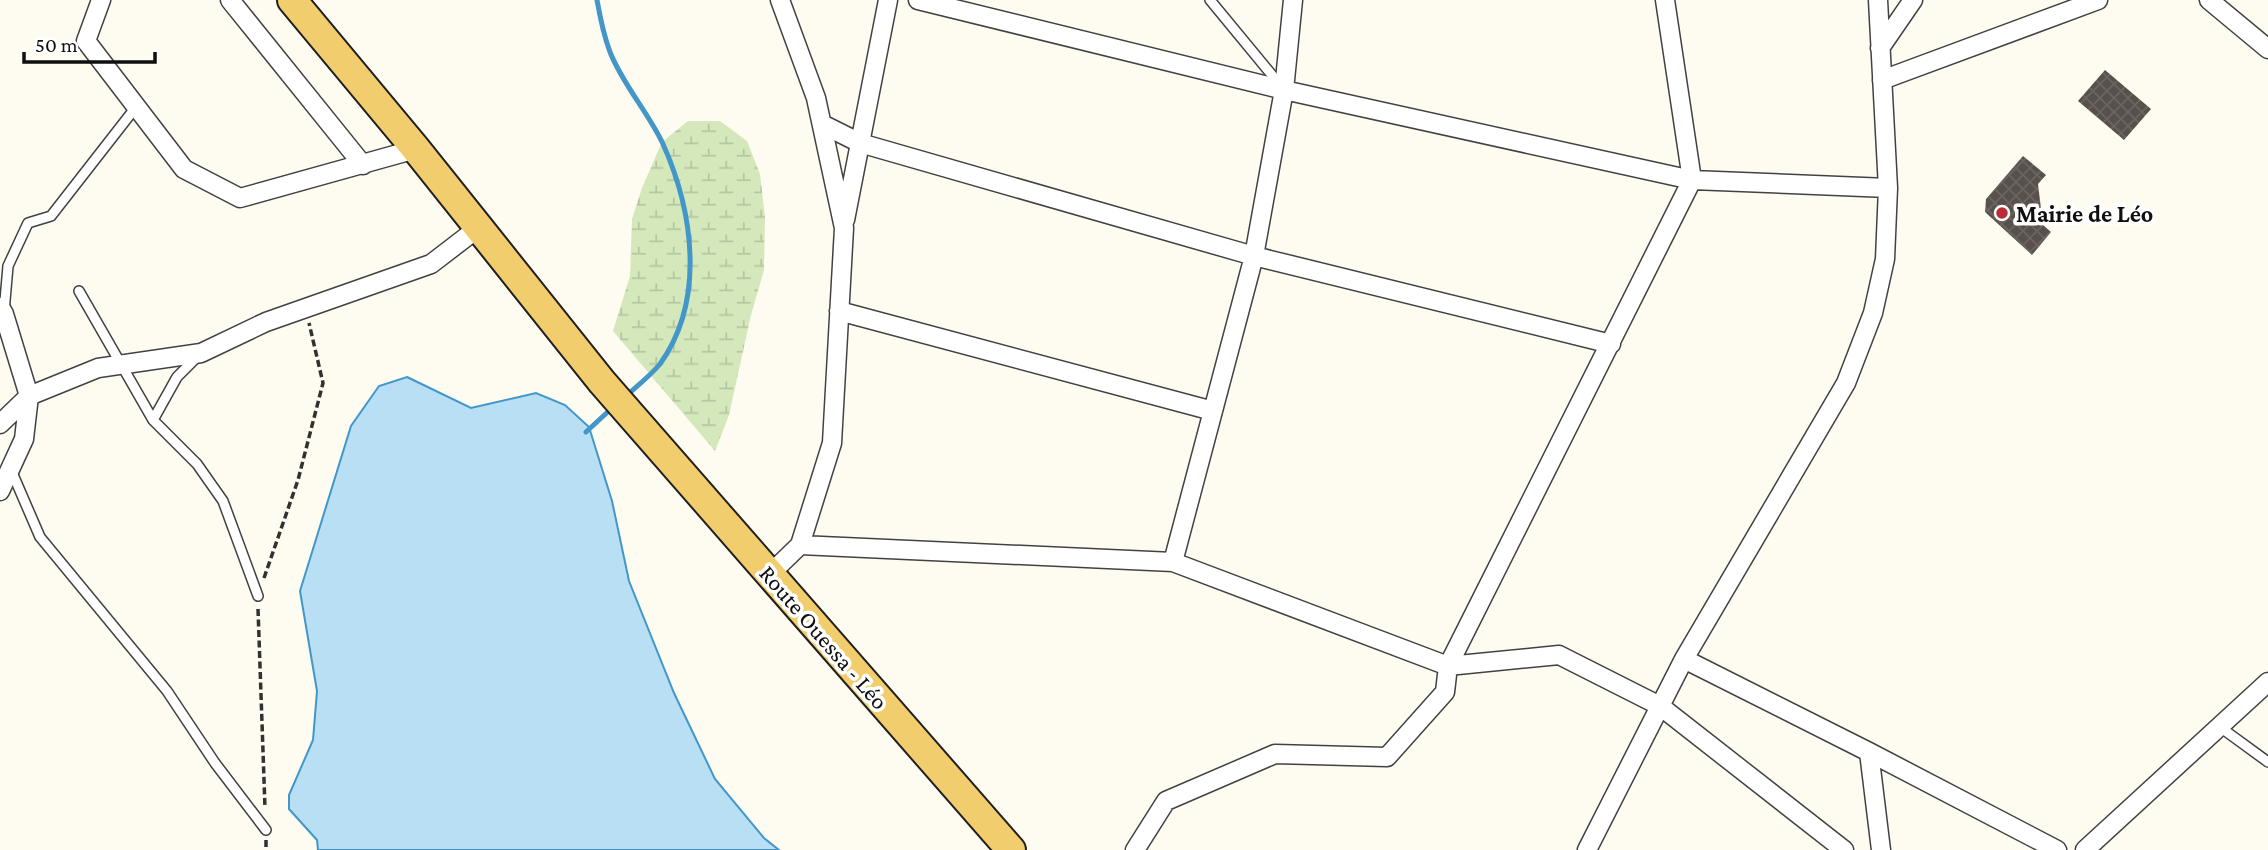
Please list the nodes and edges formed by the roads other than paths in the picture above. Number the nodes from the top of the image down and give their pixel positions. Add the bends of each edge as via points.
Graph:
1 (101, 0) edge
2 (230, 0) edge
3 (292, 0) edge
4 (780, 0) edge
5 (888, 0) edge
6 (918, 0) edge
7 (1210, 0) edge
8 (1293, 0) edge
9 (1663, 0) edge
10 (1878, 0) edge
11 (1913, 0) edge
12 (2098, 0) edge
13 (2209, 0) edge
14 (1880, 48) junction
15 (2268, 49) edge
16 (1882, 80) junction
17 (1284, 90) junction
18 (136, 107) junction
19 (822, 124) junction
20 (860, 144) junction
21 (416, 149) junction
22 (363, 165) junction
23 (1692, 180) junction
24 (1888, 188) junction
25 (478, 228) junction
26 (844, 228) junction
27 (1254, 257) junction
28 (79, 291) dead end
29 (2, 311) edge
30 (839, 311) junction
31 (1611, 344) junction
32 (201, 353) junction
33 (121, 365) junction
34 (30, 396) junction
35 (1213, 411) junction
36 (153, 420) junction
37 (0, 424) edge
38 (10, 469) junction
39 (0, 491) edge
40 (800, 545) junction
41 (1173, 562) junction
42 (770, 575) junction
43 (258, 596) road end
44 (1684, 659) junction
45 (1448, 666) junction
46 (2268, 682) edge
47 (1660, 706) junction
48 (2220, 727) junction
49 (1869, 752) junction
50 (2268, 761) edge
51 (266, 830) road end
52 (1011, 850) edge
53 (1135, 850) edge
54 (1587, 850) edge
55 (1844, 850) edge
56 (1881, 850) edge
57 (2057, 850) edge
58 (2085, 850) edge

1 - 18 street via 86,41
2 - 22 street
3 - 21 main road, Route Ouessa - Léo
4 - 19 street
5 - 20 street
6 - 17 street
7 - 17 lane
8 - 17 street
9 - 23 street
10 - 14 street
11 - 14 street
12 - 16 street
13 - 15 street
14 - 16 street
16 - 24 street
17 - 23 street
17 - 27 street
18 - 22 street via 184,169 240,198
18 - 29 lane via 51,216 28,223 8,265
19 - 20 street
19 - 26 street
20 - 26 street
20 - 27 street
21 - 22 street
21 - 25 main road, Route Ouessa - Léo
23 - 24 street
23 - 31 street
24 - 44 street via 1885,259 1873,313 1846,383
25 - 32 street via 430,264 266,321
25 - 42 main road, Route Ouessa - Léo via 602,382
26 - 30 street
27 - 31 street
27 - 35 street
28 - 33 lane
29 - 34 street
30 - 35 street
30 - 40 street via 832,443
31 - 45 street
32 - 33 street
32 - 36 lane via 177,377
33 - 34 street via 99,368
33 - 36 lane
34 - 37 street
34 - 38 street via 24,439
35 - 41 street
36 - 43 lane via 197,464 223,500
38 - 39 street
38 - 51 lane via 40,537 167,691
40 - 41 street
40 - 42 street
41 - 45 street
42 - 52 main road, Route Ouessa - Léo
44 - 47 street
44 - 49 street
45 - 47 street via 1559,655
45 - 53 street via 1445,692 1387,757 1275,754 1166,801
46 - 48 street
47 - 54 street
47 - 55 street
48 - 50 lane
48 - 58 street
49 - 56 street
49 - 57 street

